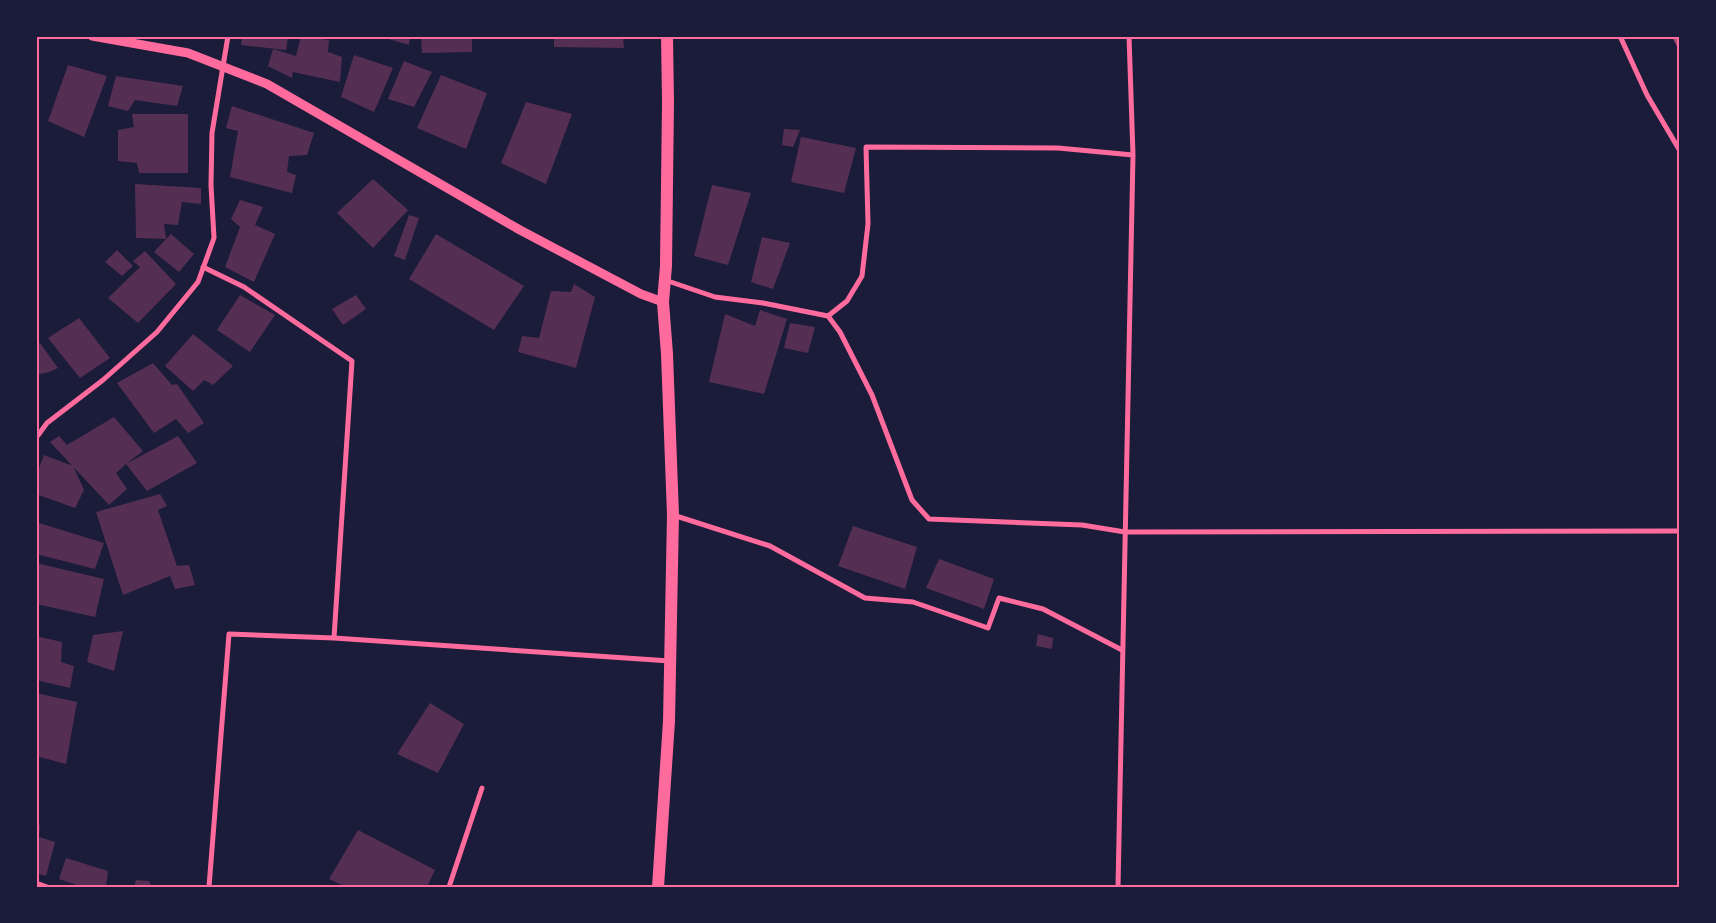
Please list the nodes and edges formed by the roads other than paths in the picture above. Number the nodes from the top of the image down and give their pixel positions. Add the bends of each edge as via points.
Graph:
1 (92, 36) edge
2 (228, 36) edge
3 (667, 36) edge
4 (1129, 36) edge
5 (1620, 36) edge
6 (223, 66) junction
7 (1680, 151) edge
8 (1133, 155) junction
9 (203, 267) junction
10 (664, 280) junction
11 (663, 302) junction
12 (828, 316) junction
13 (36, 438) edge
14 (673, 515) junction
15 (1680, 531) edge
16 (1125, 532) junction
17 (334, 638) junction
18 (1122, 650) junction
19 (670, 661) junction
20 (482, 788) dead end
21 (36, 883) edge
22 (47, 887) edge
23 (208, 887) edge
24 (449, 887) edge
25 (658, 887) edge
26 (1118, 887) edge

1 - 6 street via 188,53
2 - 6 street
3 - 10 main road
4 - 8 street
5 - 7 street via 1647,95
6 - 9 street via 212,133 214,238
6 - 11 street via 267,84 520,230 641,294
8 - 12 street via 1058,148 866,147 868,224 862,276 847,301
8 - 16 street
9 - 13 street via 198,282 157,332 103,380 47,423
9 - 17 street via 244,287 352,361
10 - 11 main road
10 - 12 street via 715,297
11 - 14 main road
12 - 16 street via 840,332 872,395 912,500 929,519 1082,525
14 - 18 street via 770,546 865,598 913,602 988,628 998,598 1043,609
14 - 19 main road
15 - 16 street
16 - 18 street
17 - 19 street
17 - 23 street via 229,634
18 - 26 street
19 - 25 main road via 670,720
20 - 24 street
21 - 22 street

